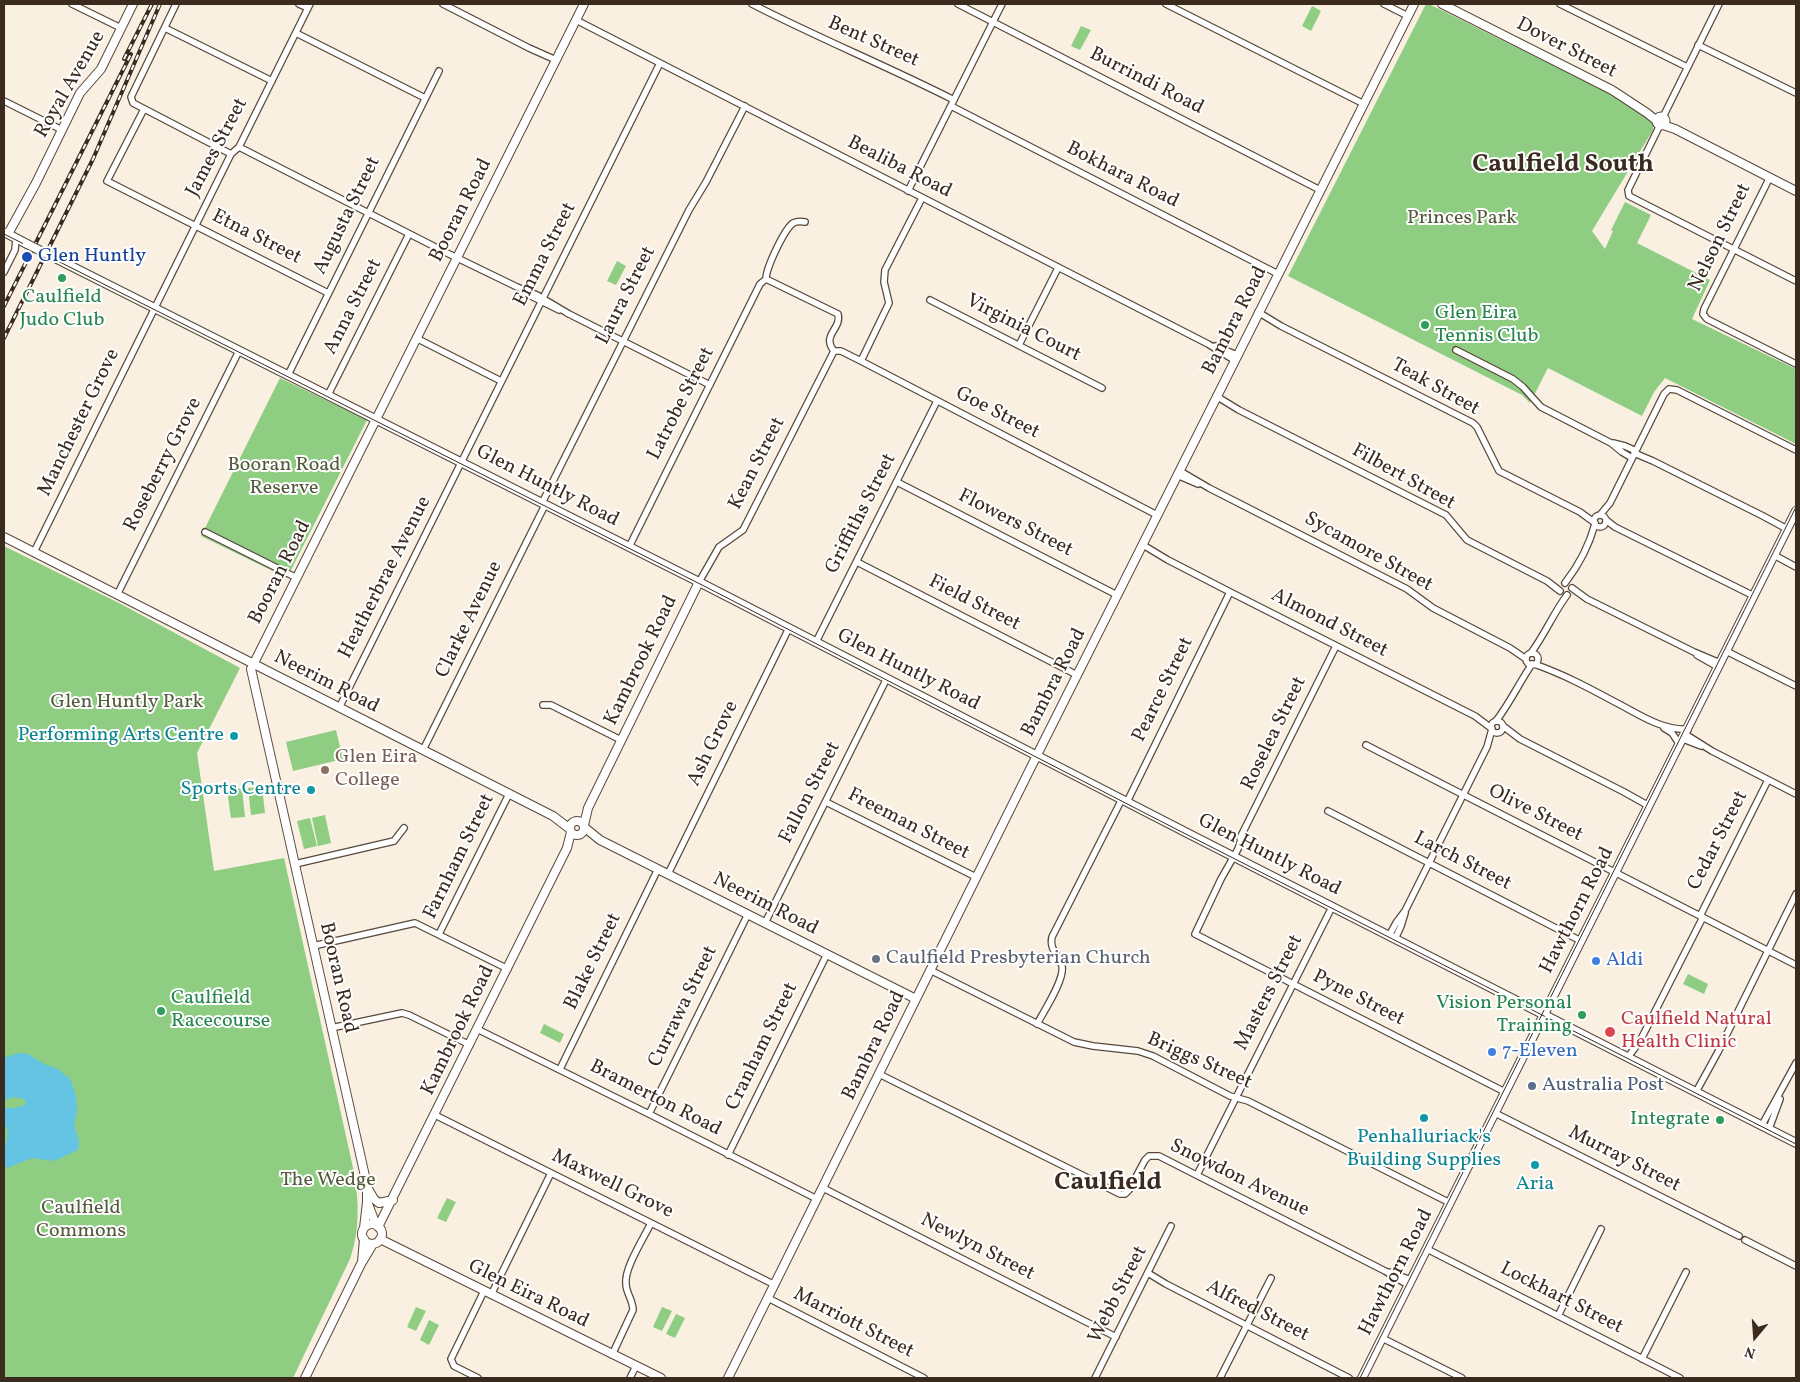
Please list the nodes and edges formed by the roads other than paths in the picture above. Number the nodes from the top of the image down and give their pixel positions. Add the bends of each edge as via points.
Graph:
1 (72, 4) edge
2 (133, 4) edge
3 (176, 4) edge
4 (299, 4) edge
5 (442, 4) edge
6 (584, 4) edge
7 (752, 4) edge
8 (958, 4) edge
9 (1002, 4) edge
10 (1166, 4) edge
11 (1384, 4) edge
12 (1414, 4) edge
13 (1442, 4) edge
14 (1560, 4) edge
15 (1719, 4) edge
16 (309, 6) edge
17 (1408, 16) junction
18 (576, 20) junction
19 (993, 22) junction
20 (121, 28) junction
21 (165, 28) junction
22 (296, 33) junction
23 (1698, 45) junction
24 (555, 61) junction
25 (660, 63) junction
26 (1686, 67) junction
27 (439, 71) dead end
28 (272, 81) junction
29 (1796, 93) edge
30 (425, 98) junction
31 (954, 100) junction
32 (4, 101) edge
33 (1364, 104) junction
34 (744, 106) junction
35 (951, 106) junction
36 (144, 109) junction
37 (1661, 121) junction
38 (62, 130) junction
39 (239, 147) junction
40 (231, 154) junction
41 (1770, 177) junction
42 (1320, 190) junction
43 (908, 191) junction
44 (1796, 191) edge
45 (922, 198) junction
46 (368, 214) junction
47 (805, 222) dead end
48 (196, 226) junction
49 (6, 233) edge
50 (409, 234) junction
51 (16, 238) junction
52 (1734, 249) junction
53 (457, 258) junction
54 (1058, 268) junction
55 (4, 272) edge
56 (1278, 274) junction
57 (766, 279) junction
58 (1796, 281) edge
59 (328, 293) junction
60 (541, 300) junction
61 (930, 300) dead end
62 (155, 308) junction
63 (1258, 314) junction
64 (416, 338) junction
65 (623, 341) junction
66 (1019, 345) junction
67 (1456, 350) dead end
68 (240, 351) junction
69 (834, 351) junction
70 (1236, 357) junction
71 (861, 361) junction
72 (1796, 364) edge
73 (288, 375) junction
74 (501, 380) junction
75 (710, 385) junction
76 (1102, 388) dead end
77 (328, 395) junction
78 (1215, 398) junction
79 (937, 401) junction
80 (376, 419) junction
81 (1796, 450) edge
82 (1635, 453) junction
83 (461, 462) junction
84 (1178, 473) junction
85 (897, 482) junction
86 (544, 504) junction
87 (1796, 511) edge
88 (1158, 515) junction
89 (1601, 521) junction
90 (1788, 528) junction
91 (205, 532) dead end
92 (4, 537) edge
93 (629, 546) junction
94 (1141, 547) junction
95 (34, 552) junction
96 (1774, 556) junction
97 (857, 562) junction
98 (1796, 566) edge
99 (296, 578) junction
100 (699, 582) junction
101 (1566, 590) junction
102 (1230, 592) junction
103 (117, 595) junction
104 (1117, 595) junction
105 (1754, 596) junction
106 (789, 628) junction
107 (816, 642) junction
108 (1336, 646) junction
109 (1726, 651) junction
110 (1532, 659) junction
111 (253, 664) junction
112 (1719, 665) junction
113 (1077, 676) junction
114 (886, 678) junction
115 (1796, 686) edge
116 (543, 705) dead end
117 (339, 708) junction
118 (1654, 722) junction
119 (1497, 727) junction
120 (1684, 737) junction
121 (621, 740) junction
122 (1366, 745) dead end
123 (423, 750) junction
124 (1037, 755) junction
125 (1768, 780) junction
126 (509, 794) junction
127 (1796, 794) edge
128 (1464, 795) junction
129 (1125, 801) junction
130 (826, 802) junction
131 (1650, 804) junction
132 (588, 808) junction
133 (1328, 811) dead end
134 (572, 826) junction
135 (404, 828) dead end
136 (582, 830) junction
137 (567, 848) junction
138 (1232, 856) junction
139 (295, 864) junction
140 (1429, 864) junction
141 (658, 869) junction
142 (1615, 873) junction
143 (668, 874) junction
144 (976, 877) junction
145 (1796, 894) edge
146 (1332, 907) junction
147 (748, 914) junction
148 (1700, 916) junction
149 (765, 923) junction
150 (440, 934) junction
151 (1195, 934) joint
152 (1392, 937) junction
153 (1581, 941) junction
154 (313, 946) junction
155 (1768, 951) junction
156 (827, 954) junction
157 (1796, 965) edge
158 (508, 969) junction
159 (930, 970) junction
160 (1293, 984) junction
161 (916, 999) junction
162 (1544, 1015) junction
163 (1037, 1024) junction
164 (331, 1028) junction
165 (478, 1029) junction
166 (470, 1045) junction
167 (1631, 1059) junction
168 (1796, 1063) edge
169 (560, 1069) junction
170 (879, 1074) junction
171 (1505, 1092) junction
172 (1698, 1093) junction
173 (1236, 1097) junction
174 (1495, 1113) junction
175 (649, 1114) junction
176 (435, 1115) junction
177 (1766, 1127) junction
178 (1796, 1142) edge
179 (728, 1155) junction
180 (551, 1173) junction
181 (1197, 1175) junction
182 (366, 1185) junction
183 (823, 1188) junction
184 (817, 1199) junction
185 (393, 1200) junction
186 (367, 1202) junction
187 (1450, 1203) junction
188 (651, 1223) junction
189 (377, 1226) junction
190 (1171, 1226) dead end
191 (364, 1228) junction
192 (1602, 1229) dead end
193 (1738, 1236) dead end
194 (364, 1239) junction
195 (1745, 1240) dead end
196 (377, 1242) junction
197 (1426, 1249) junction
198 (361, 1264) junction
199 (1796, 1266) edge
200 (1686, 1272) dead end
201 (1147, 1275) junction
202 (1271, 1278) dead end
203 (1410, 1283) junction
204 (774, 1285) junction
205 (488, 1293) junction
206 (768, 1298) junction
207 (1558, 1316) junction
208 (1247, 1325) junction
209 (1116, 1337) junction
210 (1382, 1338) junction
211 (612, 1354) junction
212 (1642, 1359) junction
213 (636, 1366) junction
214 (1333, 1369) junction
215 (305, 1378) edge
216 (478, 1378) edge
217 (630, 1378) edge
218 (661, 1378) edge
219 (728, 1378) edge
220 (924, 1378) edge
221 (1095, 1378) edge
222 (1220, 1378) edge
223 (1349, 1378) edge
224 (1354, 1378) edge
225 (1362, 1378) edge
226 (1462, 1378) edge
227 (1680, 1378) edge

1 - 20 street
2 - 20 street, Royal Avenue
3 - 21 street
4 - 16 street
5 - 24 street
6 - 18 street, Booran Road
7 - 31 street, Bent Street
8 - 19 street, Burrindi Road
9 - 19 street
10 - 33 street
11 - 17 street
12 - 17 street, Bambra Road
13 - 37 street, Dover Street via 1612,90
14 - 26 street
15 - 23 street
16 - 22 street, James Street
17 - 33 street, Bambra Road
18 - 24 street, Booran Road
18 - 25 street, Bealiba Road
19 - 31 street
19 - 42 street, Burrindi Road
20 - 38 street, Royal Avenue via 101,69 80,93
21 - 28 street
21 - 36 street via 131,96 132,103
22 - 28 street, James Street
22 - 30 street
23 - 26 street
23 - 29 street
24 - 53 street, Booran Road
25 - 34 street, Bealiba Road
25 - 60 street, Emma Street
26 - 37 street
27 - 30 street, Augusta Street
28 - 39 street, James Street
30 - 46 street, Augusta Street
31 - 35 street
32 - 38 street
33 - 42 street, Bambra Road
34 - 43 street, Bealiba Road
34 - 65 street, Laura Street
35 - 43 street
35 - 56 street, Bokhara Road
36 - 40 street
36 - 48 street, Etna Street via 107,181
37 - 41 street, Dover Street
37 - 52 street via 1628,193 1634,199
38 - 49 street, Royal Avenue
39 - 40 street, James Street
39 - 46 street
40 - 48 street, James Street
41 - 44 street, Dover Street
41 - 52 street, Nelson Street
42 - 56 street, Bambra Road
43 - 45 street, Bealiba Road
45 - 54 street, Bealiba Road
45 - 71 street via 885,270 888,306
46 - 50 street
46 - 59 street, Augusta Street
47 - 57 street, Latrobe Street via 794,222 788,228 767,270
48 - 59 street, Etna Street
48 - 62 street, James Street
49 - 51 street, Glen Huntly Road
50 - 53 street
50 - 77 street, Anna Street
51 - 55 street via 15,250
51 - 62 street, Glen Huntly Road, bridge
52 - 58 street
52 - 72 street, Nelson Street via 1703,314
53 - 60 street
53 - 64 street, Booran Road
54 - 66 street
54 - 70 street, Bealiba Road
56 - 63 street, Bambra Road
57 - 69 street via 836,313 839,318 830,338
57 - 75 street, Latrobe Street via 760,284
59 - 73 street, Augusta Street
60 - 65 street
60 - 74 street, Emma Street
61 - 66 street, Virginia Court
62 - 68 street, Glen Huntly Road
62 - 95 street, Manchester Grove
63 - 70 street, Bambra Road
63 - 89 street, Teak Street via 1473,423 1499,471
64 - 74 street
64 - 80 street, Booran Road
65 - 75 street
65 - 86 street, Laura Street
66 - 76 street, Virginia Court
67 - 82 street via 1517,382 1541,407
68 - 73 street, Glen Huntly Road
68 - 103 street, Roseberry Grove
69 - 71 street, Goe Street
69 - 100 street, Kean Street via 743,530 719,547
70 - 78 street, Bambra Road
71 - 79 street, Goe Street
73 - 77 street, Glen Huntly Road
74 - 83 street, Emma Street
75 - 93 street, Latrobe Street
77 - 80 street, Glen Huntly Road
78 - 84 street, Bambra Road
78 - 101 street, Filbert Street via 1441,513 1468,540
79 - 85 street, Griffiths Street
79 - 88 street, Goe Street
80 - 83 street, Glen Huntly Road
80 - 99 street, Booran Road
81 - 82 street via 1674,388 1664,394
82 - 89 street
82 - 90 street
83 - 86 street, Glen Huntly Road
83 - 117 street, Heatherbrae Avenue
84 - 88 street, Bambra Road
84 - 110 street, Sycamore Street via 1407,589 1442,614
85 - 97 street, Griffiths Street
85 - 104 street, Flowers Street
86 - 93 street, Glen Huntly Road
86 - 123 street, Clarke Avenue
87 - 90 street, Hawthorn Road
88 - 94 street, Bambra Road
89 - 101 street
89 - 105 street, Teak Street
90 - 96 street, Hawthorn Road
91 - 99 street
92 - 95 street, Neerim Road
93 - 100 street, Glen Huntly Road
94 - 102 street, Almond Street
94 - 104 street, Bambra Road
95 - 103 street, Neerim Road
96 - 98 street
96 - 105 street, Hawthorn Road
97 - 107 street, Griffiths Street
97 - 113 street, Field Street
99 - 111 street, Booran Road
100 - 106 street, Glen Huntly Road
100 - 121 street, Kambrook Road
101 - 110 street
101 - 112 street, Filbert Street
102 - 108 street, Almond Street
102 - 129 street, Pearce Street
103 - 111 street, Neerim Road
104 - 113 street, Bambra Road
105 - 109 street, Hawthorn Road
106 - 107 street, Glen Huntly Road
106 - 143 street, Ash Grove
107 - 114 street, Glen Huntly Road
108 - 119 street, Almond Street
108 - 138 street, Roselea Street
109 - 112 street, Hawthorn Road
109 - 115 street
110 - 118 street, Sycamore Street
110 - 119 street
111 - 117 street, Neerim Road
111 - 139 street, Booran Road via 251,672
112 - 120 street, Hawthorn Road
113 - 124 street, Bambra Road
114 - 124 street, Glen Huntly Road
114 - 130 street, Fallon Street
116 - 121 street via 551,705
117 - 123 street, Neerim Road
118 - 120 street, Sycamore Street
118 - 120 street, Sycamore Street
119 - 128 street
119 - 131 street, Almond Street
120 - 125 street, Sycamore Street
120 - 131 street, Hawthorn Road
121 - 132 street, Kambrook Road
122 - 128 street, Olive Street
123 - 126 street, Neerim Road
124 - 129 street, Glen Huntly Road
124 - 144 street, Bambra Road
125 - 127 street, Sycamore Street
125 - 148 street, Cedar Street
126 - 134 street, Neerim Road
126 - 150 street, Farnham Street
128 - 140 street
128 - 142 street, Olive Street
129 - 138 street, Glen Huntly Road
129 - 163 street, Pearce Street via 1052,937 1052,949 1062,973
130 - 144 street, Freeman Street
130 - 149 street, Fallon Street
131 - 142 street, Hawthorn Road
132 - 134 street, Kambrook Road
132 - 136 street, Kambrook Road
133 - 140 street, Larch Street
134 - 136 street via 580,822
134 - 136 street via 574,835
134 - 137 street, Kambrook Road
135 - 139 street via 394,841
136 - 137 street, Kambrook Road
136 - 141 street, Neerim Road
137 - 158 street, Kambrook Road
138 - 146 street, Glen Huntly Road
138 - 151 street, Roselea Street
139 - 154 street, Booran Road
140 - 152 street via 1405,911 1401,926
140 - 153 street, Larch Street
141 - 143 street, Neerim Road
141 - 169 street, Blake Street
142 - 148 street, Olive Street
142 - 153 street, Hawthorn Road
143 - 147 street, Neerim Road
144 - 159 street, Bambra Road
145 - 155 street
146 - 152 street, Glen Huntly Road
146 - 160 street, Masters Street
147 - 149 street, Neerim Road
147 - 175 street, Currawa Street
148 - 155 street, Olive Street
148 - 167 street, Cedar Street
149 - 156 street, Neerim Road
150 - 154 street via 415,923
150 - 158 street
151 - 160 street, Pyne Street
152 - 162 street, Glen Huntly Road
153 - 162 street, Hawthorn Road
154 - 164 street, Booran Road
155 - 157 street, Olive Street
155 - 172 street
156 - 161 street, Neerim Road
156 - 179 street, Cranham Street
158 - 165 street, Kambrook Road
159 - 161 street, Bambra Road
159 - 163 street, Briggs Street
160 - 171 street, Pyne Street
160 - 173 street, Masters Street
161 - 170 street, Bambra Road
162 - 167 street, Glen Huntly Road
162 - 171 street, Hawthorn Road
163 - 173 street, Briggs Street via 1074,1042 1154,1056
164 - 166 street via 402,1013
164 - 182 street, Booran Road
165 - 166 street, Kambrook Road
165 - 169 street, Bramerton Road
166 - 176 street, Kambrook Road
167 - 172 street, Glen Huntly Road
168 - 177 street via 1776,1112
169 - 175 street, Bramerton Road
170 - 181 street, Snowdon Avenue via 1113,1192 1125,1194 1129,1190 1149,1156 1159,1156
170 - 183 street, Bambra Road
171 - 174 street, Hawthorn Road
172 - 177 street, Glen Huntly Road
173 - 181 street, Masters Street
173 - 187 street, Briggs Street
174 - 187 street, Hawthorn Road
174 - 193 street, Murray Street
175 - 179 street, Bramerton Road
176 - 180 street, Maxwell Grove
176 - 185 street, Kambrook Road
177 - 178 street, Glen Huntly Road
179 - 184 street, Bramerton Road
180 - 188 street, Maxwell Grove
180 - 205 street
181 - 203 street, Snowdon Avenue
182 - 185 street via 376,1201
182 - 186 street, Booran Road
183 - 184 street, Bambra Road
183 - 209 street, Newlyn Street
184 - 204 street, Bambra Road
185 - 189 street, Kambrook Road
186 - 189 street, Booran Road
186 - 191 street, Booran Road
187 - 197 street, Hawthorn Road
188 - 204 street, Maxwell Grove
188 - 211 street via 627,1274 626,1287 633,1310
189 - 191 street
189 - 196 street via 382,1232
190 - 201 street, Webb Street
191 - 194 street
192 - 207 street
194 - 196 street via 368,1243
194 - 198 street
195 - 199 street
196 - 198 street
196 - 205 street, Glen Eira Road
197 - 203 street, Hawthorn Road
197 - 207 street, Lockhart Street
198 - 215 street
200 - 212 street
201 - 208 street, Alfred Street
201 - 209 street, Webb Street
202 - 208 street
203 - 210 street, Hawthorn Road
204 - 206 street, Bambra Road
205 - 211 street, Glen Eira Road
205 - 216 street via 451,1359 454,1366
206 - 219 street, Bambra Road
206 - 220 street, Marriott Street
207 - 212 street, Lockhart Street
208 - 214 street, Alfred Street
208 - 222 street
209 - 221 street, Webb Street
210 - 225 street, Hawthorn Road
210 - 226 street
211 - 213 street, Glen Eira Road
212 - 227 street, Lockhart Street
213 - 217 street
213 - 218 street, Glen Eira Road
214 - 223 street, Alfred Street
214 - 224 street, Alfred Street

